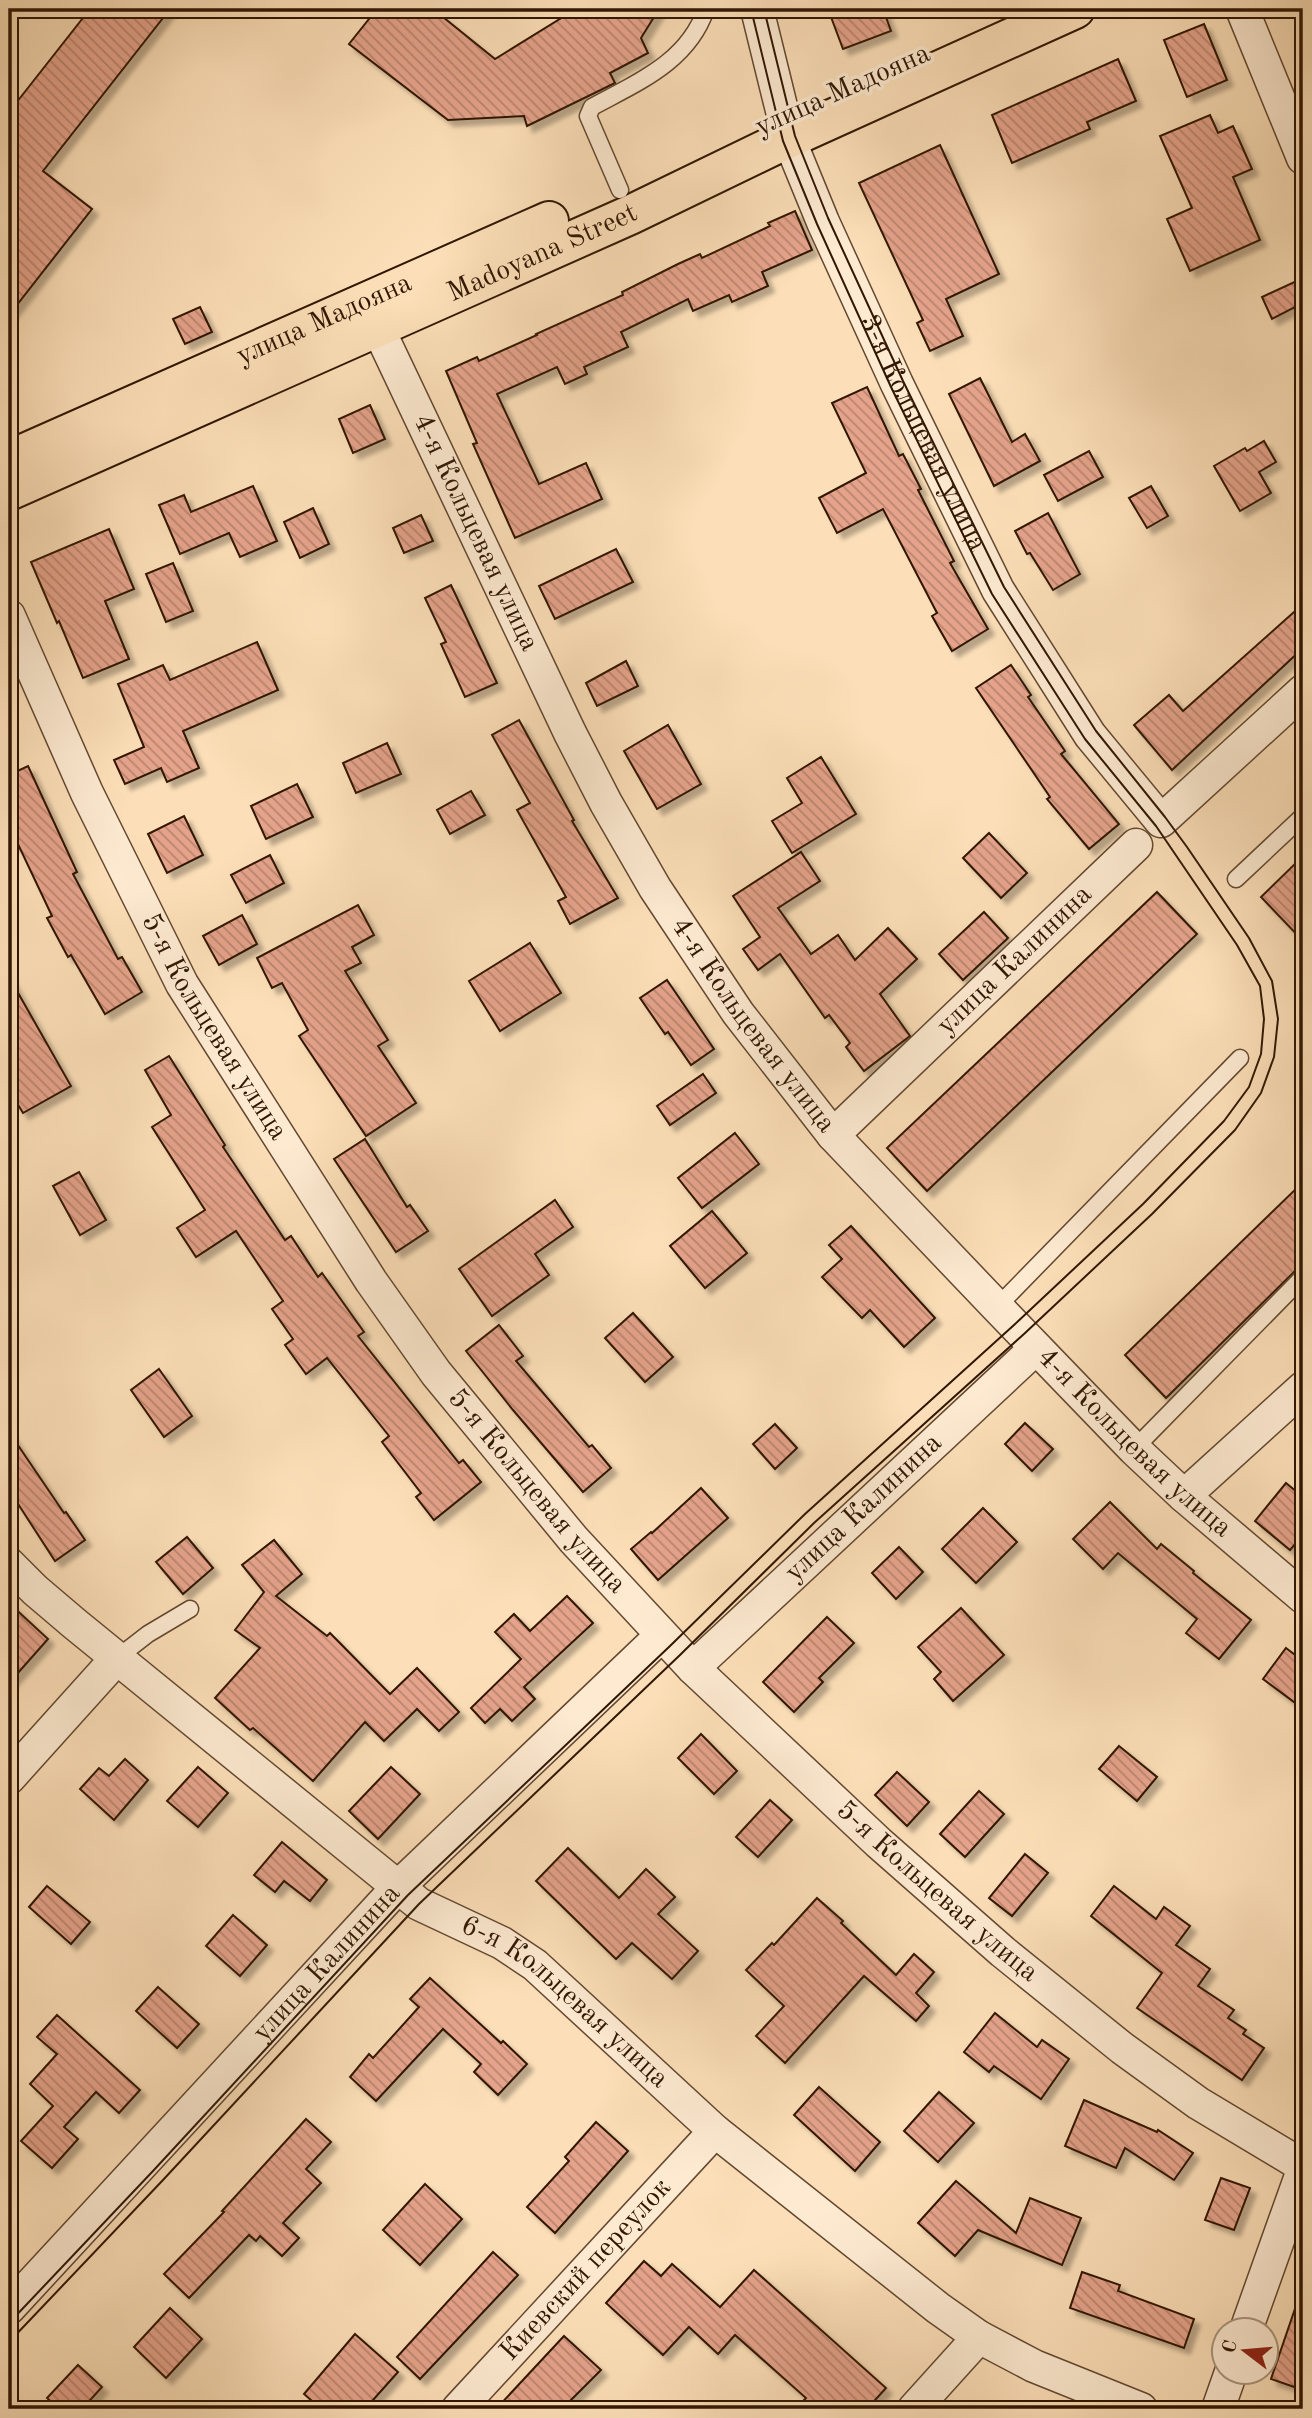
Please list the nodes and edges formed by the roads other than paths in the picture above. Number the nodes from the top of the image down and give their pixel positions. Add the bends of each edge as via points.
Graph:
1 (706, 9) edge
2 (757, 9) edge
3 (1024, 9) edge
4 (1075, 9) edge
5 (1242, 9) edge
6 (786, 128) junction
7 (1303, 158) edge
8 (620, 190) junction
9 (377, 326) junction
10 (9, 460) edge
11 (9, 491) edge
12 (9, 617) edge
13 (1303, 691) edge
14 (1303, 816) edge
15 (1136, 845) dead end
16 (1236, 879) dead end
17 (1240, 1058) dead end
18 (833, 1135) junction
19 (1303, 1277) edge
20 (997, 1307) junction
21 (1036, 1348) junction
22 (1303, 1388) edge
23 (1134, 1448) junction
24 (1184, 1496) junction
25 (9, 1564) edge
26 (1303, 1597) edge
27 (190, 1609) dead end
28 (661, 1636) junction
29 (117, 1658) junction
30 (693, 1668) junction
31 (9, 1778) edge
32 (398, 1887) junction
33 (715, 2130) junction
34 (1303, 2168) edge
35 (9, 2308) edge
36 (1251, 2316) edge
37 (979, 2337) junction
38 (1226, 2386) edge
39 (458, 2409) edge
40 (914, 2409) edge
41 (1141, 2409) edge
42 (1218, 2409) edge

1 - 8 lane via 689,43 659,71 592,107 588,116
2 - 6 street, 3-я Кольцевая улица
3 - 6 main road, улица Мадояна via 820,103
4 - 6 main road, Madoyana Street
5 - 7 street
6 - 8 main road, улица Мадояна
6 - 9 main road, Madoyana Street via 630,215
6 - 13 street, 3-я Кольцевая улица via 822,222 998,590 1090,735 1161,821
8 - 10 main road, улица Мадояна
9 - 11 main road, Madoyana Street
9 - 18 street, 4-я Кольцевая улица via 606,803 704,964
12 - 28 street, 5-я Кольцевая улица via 87,793 182,984 370,1281 436,1373 574,1540
14 - 16 lane
15 - 18 street, улица Калинина
17 - 20 lane
18 - 20 street, 4-я Кольцевая улица
19 - 23 lane
20 - 21 street, 4-я Кольцевая улица
21 - 23 street, 4-я Кольцевая улица
21 - 30 street, улица Калинина
22 - 24 street
23 - 24 street, 4-я Кольцевая улица
24 - 26 street, 4-я Кольцевая улица
25 - 29 street, 6-я Кольцевая улица
27 - 29 lane
28 - 30 street, 5-я Кольцевая улица
28 - 32 street, улица Калинина
29 - 31 street
29 - 32 street, 6-я Кольцевая улица
30 - 34 street, 5-я Кольцевая улица via 1003,1952 1198,2103
32 - 33 street, 6-я Кольцевая улица via 419,1904 502,1942 535,1965
32 - 35 street, улица Калинина
33 - 37 street, 6-я Кольцевая улица
33 - 39 street, Киевский переулок
34 - 36 street
37 - 40 street
37 - 41 street, 6-я Кольцевая улица via 1034,2366
38 - 42 street

